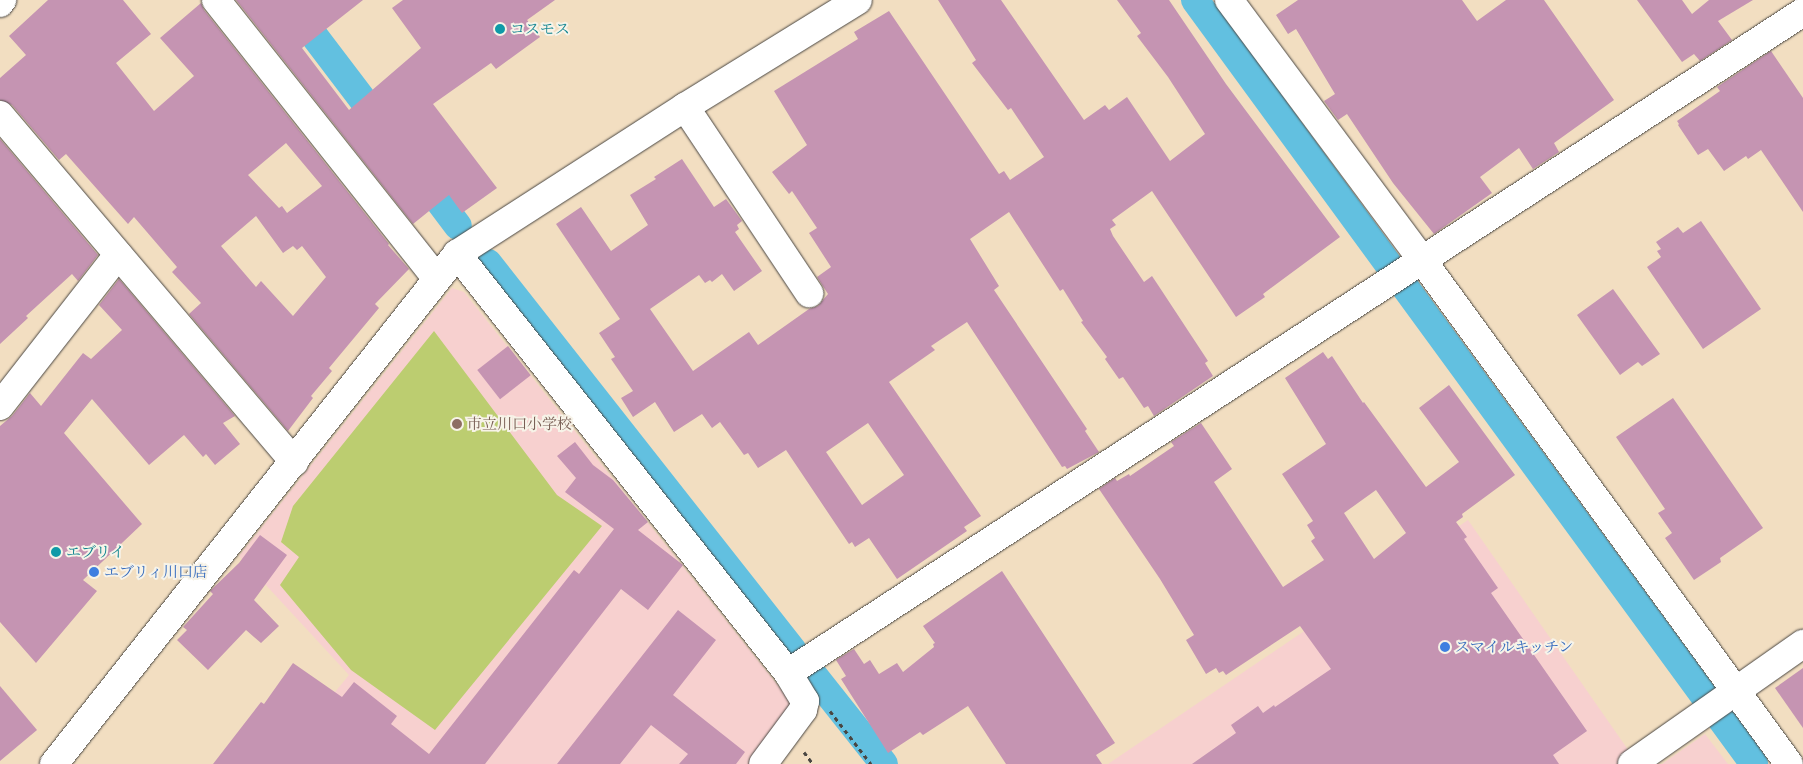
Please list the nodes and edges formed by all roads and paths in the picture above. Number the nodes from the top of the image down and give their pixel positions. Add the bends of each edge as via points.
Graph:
1 (2, 0) edge
2 (216, 0) edge
3 (858, 0) edge
4 (1229, 0) edge
5 (0, 3) edge
6 (1803, 12) edge
7 (685, 106) junction
8 (0, 115) edge
9 (457, 254) junction
10 (118, 255) junction
11 (1407, 270) junction
12 (436, 278) junction
13 (809, 293) dead end
14 (0, 406) edge
15 (294, 462) junction
16 (1803, 644) edge
17 (788, 674) junction
18 (805, 701) junction
19 (1721, 701) junction
20 (54, 764) edge
21 (763, 764) edge
22 (871, 764) edge
23 (1632, 764) edge
24 (1789, 764) edge

1 - 5 street
2 - 12 street
3 - 7 street
4 - 11 street
6 - 11 street
7 - 9 street
7 - 13 street
8 - 10 street
9 - 12 street
9 - 17 street
10 - 14 street
10 - 15 street
11 - 17 street
11 - 19 street
12 - 15 street
15 - 20 street
16 - 19 street
17 - 18 street
18 - 21 street via 803,710
18 - 22 path via 821,699
19 - 23 street
19 - 24 street

